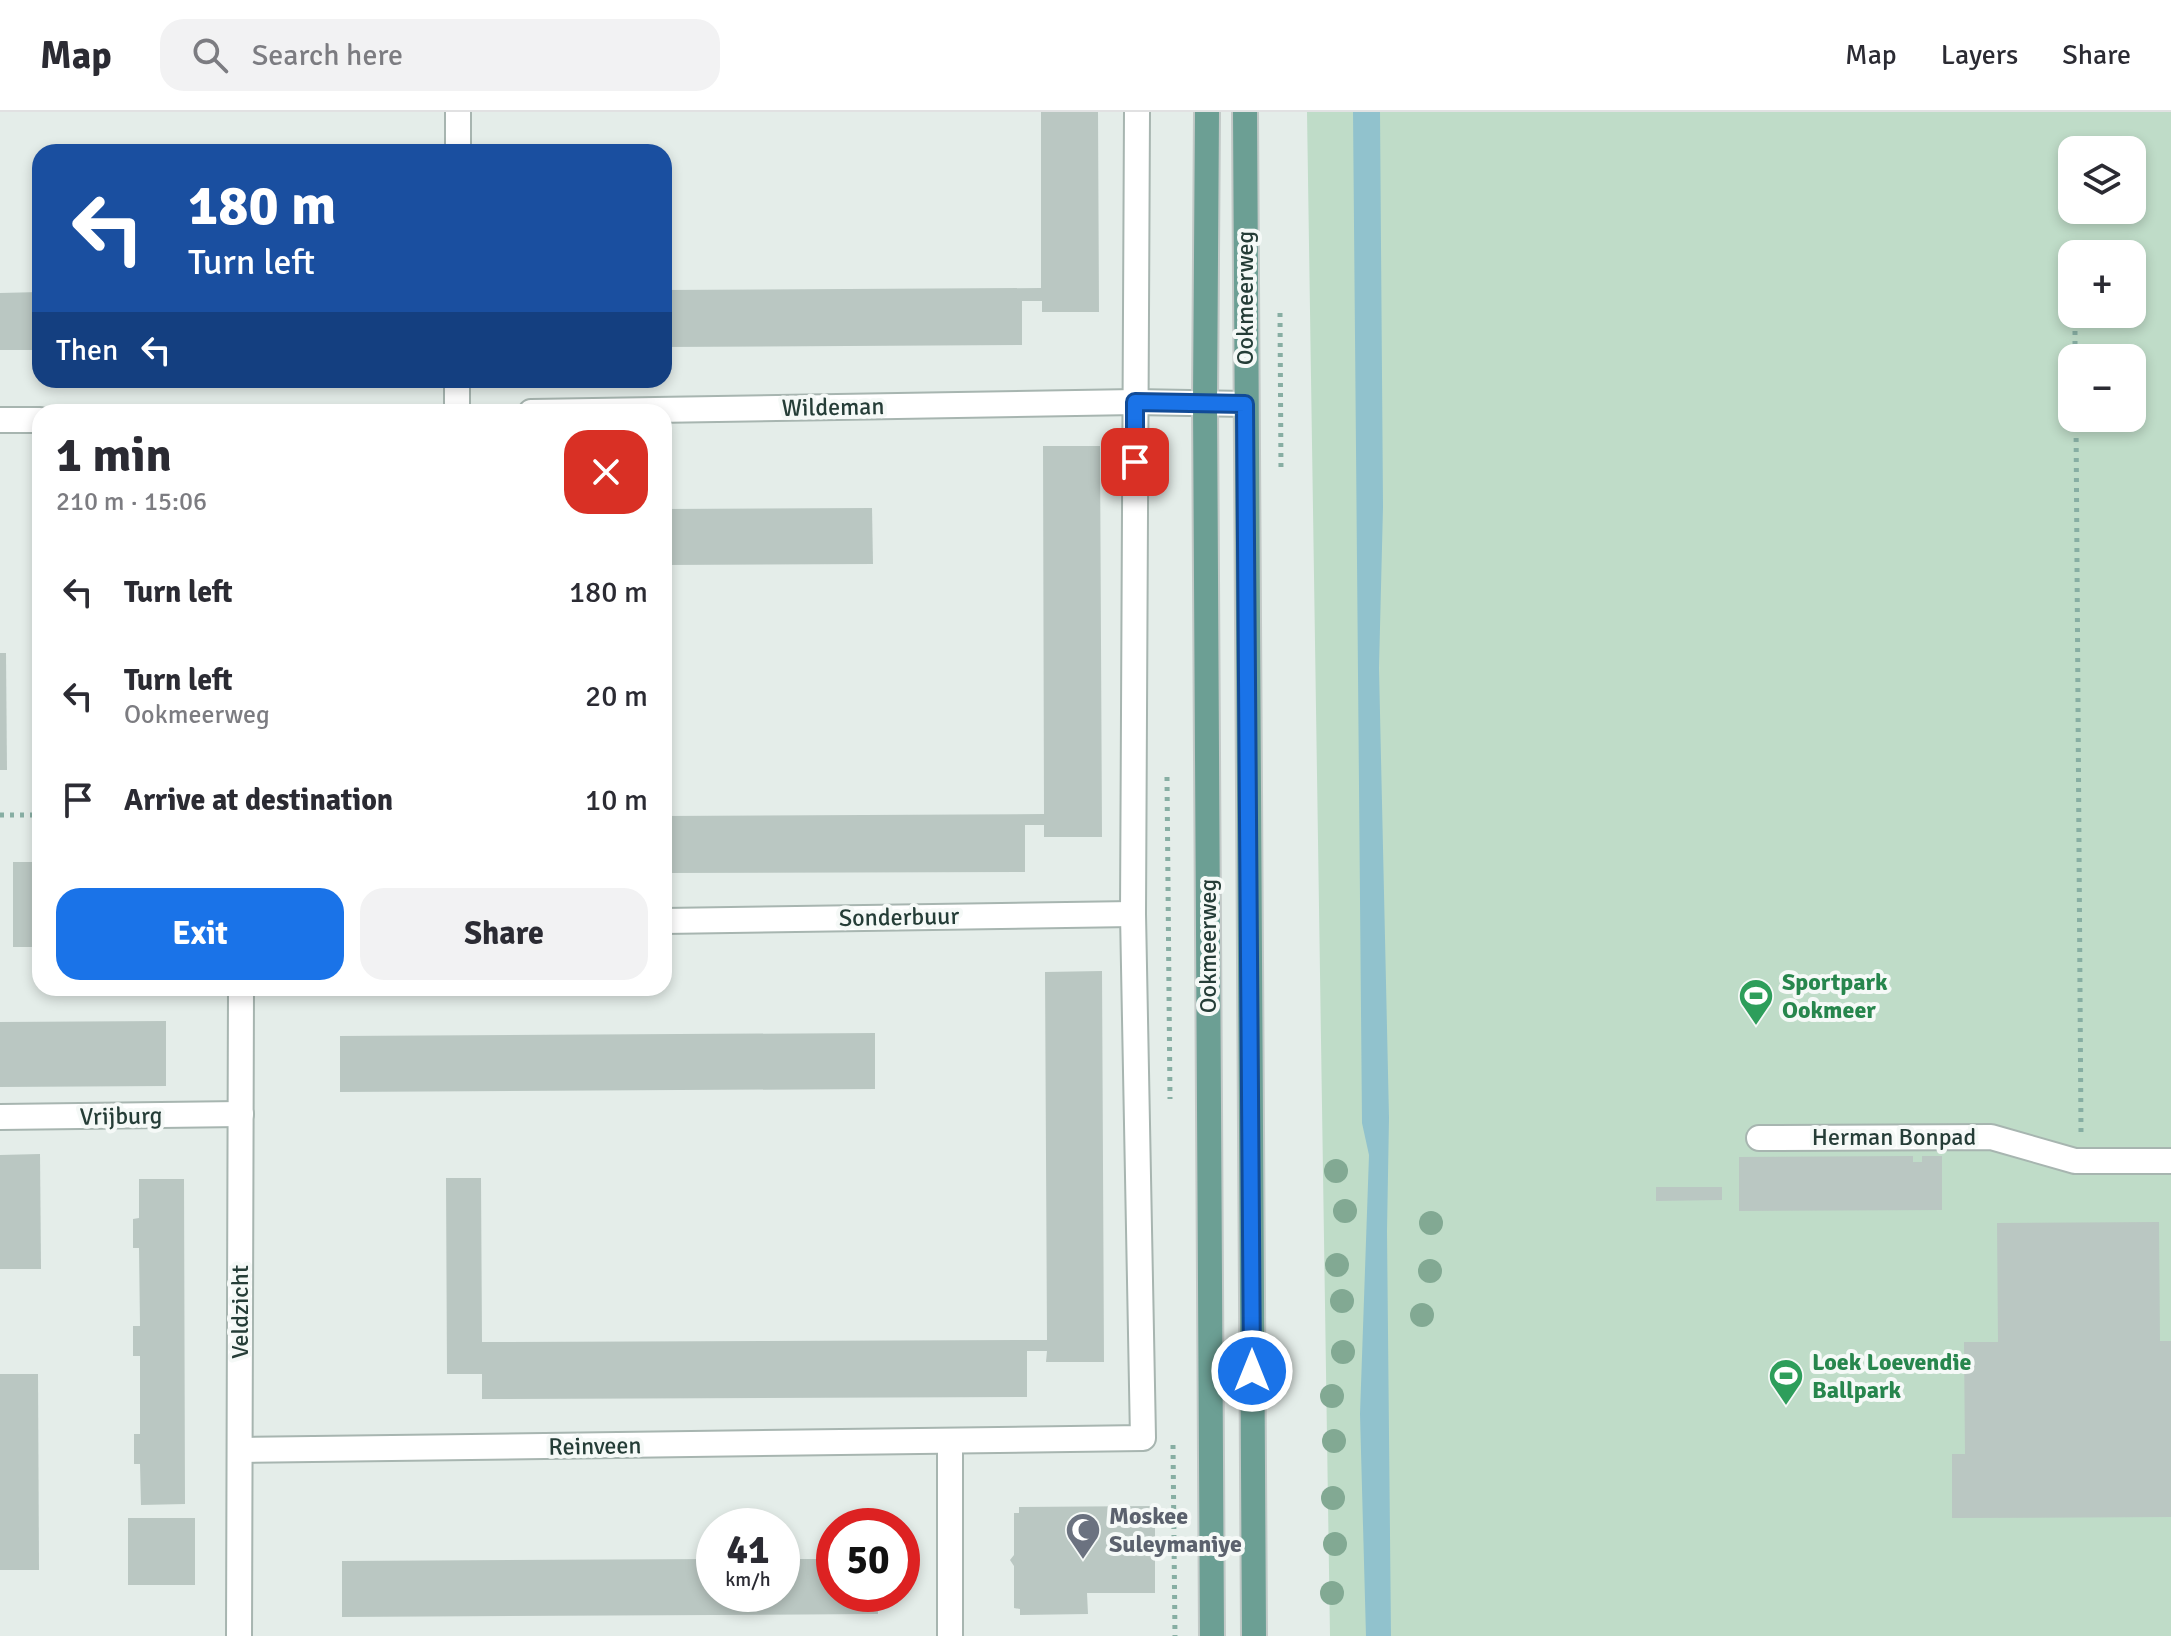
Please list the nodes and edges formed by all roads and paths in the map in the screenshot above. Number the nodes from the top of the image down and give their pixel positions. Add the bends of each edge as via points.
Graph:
1 (458, 112) edge
2 (1137, 112) edge
3 (1207, 112) edge
4 (1245, 112) edge
5 (458, 144) edge
6 (2075, 331) dead end
7 (2075, 344) edge
8 (1135, 402) junction
9 (1205, 402) junction
10 (1245, 404) junction
11 (672, 410) edge
12 (0, 420) edge
13 (32, 420) edge
14 (2076, 432) edge
15 (1167, 766) dead end
16 (0, 815) edge
17 (32, 815) edge
18 (1133, 914) junction
19 (672, 921) edge
20 (241, 996) edge
21 (241, 1114) junction
22 (1170, 1114) dead end
23 (0, 1117) edge
24 (1759, 1138) dead end
25 (2081, 1161) junction
26 (2171, 1161) edge
27 (1173, 1430) dead end
28 (950, 1441) junction
29 (240, 1450) junction
30 (239, 1636) edge
31 (950, 1636) edge
32 (1175, 1636) edge
33 (1212, 1636) edge
34 (1254, 1636) edge

1 - 5 street
2 - 8 street
3 - 9 main road, Ookmeerweg
4 - 10 main road, Ookmeerweg
6 - 7 path
8 - 9 street, Wildeman
8 - 11 street, Wildeman
8 - 18 street
9 - 10 street, Wildeman
9 - 33 main road, Ookmeerweg
10 - 34 main road, Ookmeerweg
12 - 13 street
14 - 25 path
15 - 22 path
16 - 17 path
18 - 19 street, Sonderbuur
18 - 28 street, Reinveen via 1143,1438
20 - 21 street, Veldzicht
21 - 23 street, Vrijburg
21 - 29 street, Veldzicht
24 - 25 street, Herman Bonpad via 1991,1137
25 - 26 street, Herman Bonpad
27 - 32 path
28 - 29 street, Reinveen
28 - 31 street
29 - 30 street, Veldzicht

